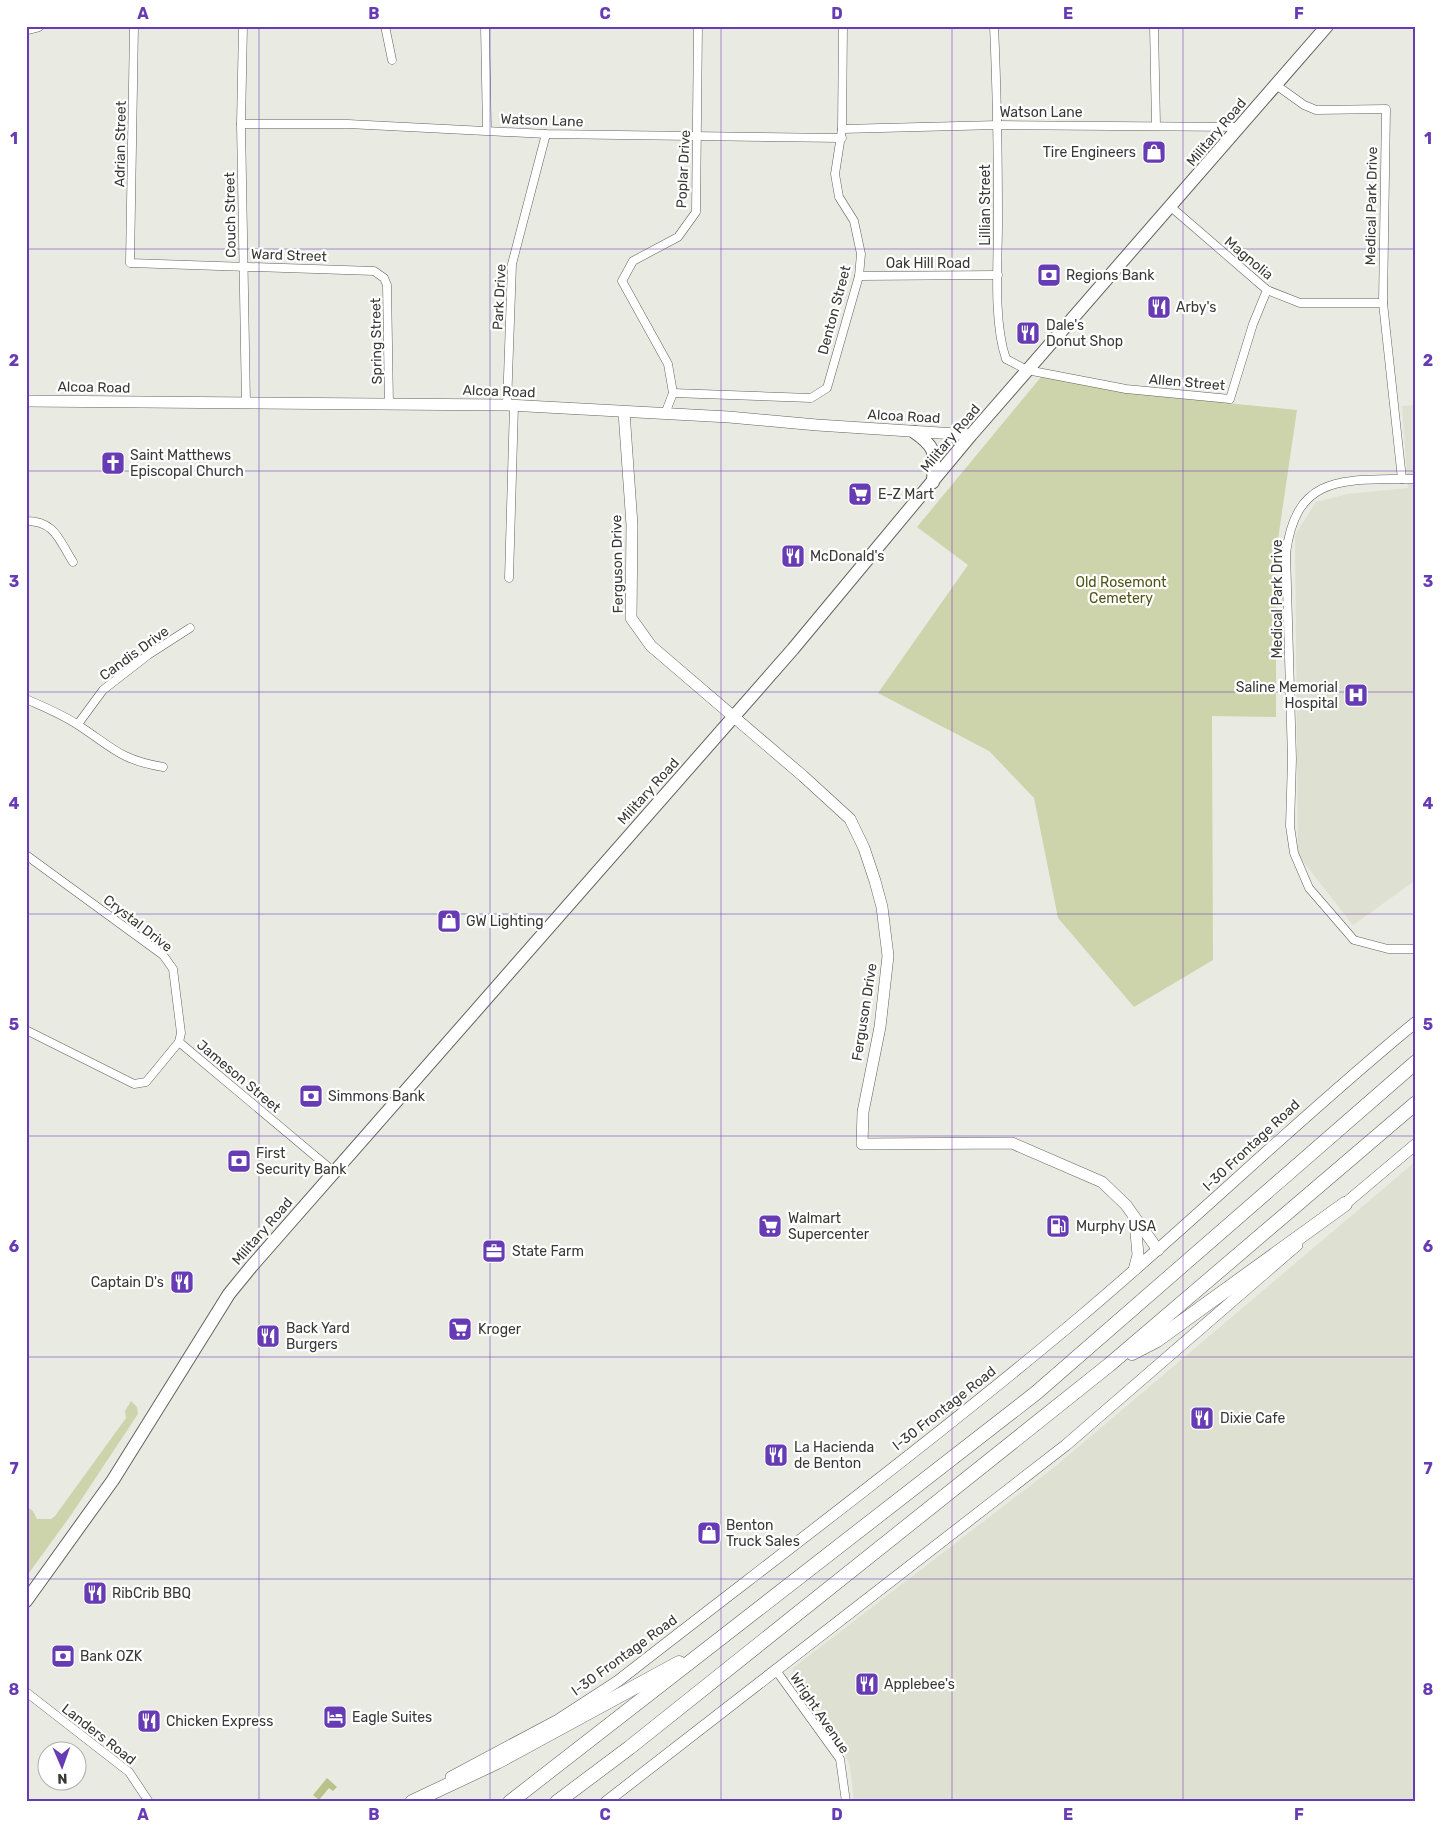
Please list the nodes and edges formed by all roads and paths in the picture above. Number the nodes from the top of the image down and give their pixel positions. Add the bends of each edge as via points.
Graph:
1 (134, 26) edge
2 (243, 26) edge
3 (385, 26) edge
4 (485, 26) edge
5 (698, 26) edge
6 (843, 26) edge
7 (994, 26) edge
8 (1154, 26) edge
9 (1327, 26) edge
10 (392, 60) dead end
11 (1276, 85) junction
12 (241, 124) junction
13 (998, 124) junction
14 (1156, 126) junction
15 (1239, 127) junction
16 (842, 129) junction
17 (487, 130) junction
18 (546, 134) junction
19 (697, 137) junction
20 (842, 138) junction
21 (1171, 208) junction
22 (130, 263) joint
23 (244, 266) junction
24 (998, 275) junction
25 (859, 276) junction
26 (384, 278) joint
27 (1267, 290) junction
28 (1382, 303) junction
29 (1028, 370) junction
30 (673, 393) junction
31 (26, 402) edge
32 (246, 404) junction
33 (389, 405) junction
34 (510, 405) junction
35 (624, 412) junction
36 (665, 414) junction
37 (914, 432) junction
38 (971, 435) junction
39 (1402, 479) junction
40 (1416, 479) edge
41 (933, 482) junction
42 (26, 521) edge
43 (73, 562) dead end
44 (509, 578) dead end
45 (190, 628) dead end
46 (26, 699) edge
47 (735, 716) junction
48 (78, 724) junction
49 (163, 767) dead end
50 (26, 855) edge
51 (1416, 949) edge
52 (1416, 1022) edge
53 (26, 1030) edge
54 (179, 1042) junction
55 (1416, 1053) edge
56 (1416, 1062) edge
57 (1380, 1093) junction
58 (1416, 1103) edge
59 (1416, 1144) edge
60 (334, 1171) junction
61 (1345, 1204) junction
62 (1134, 1217) junction
63 (1158, 1250) junction
64 (1134, 1270) junction
65 (1109, 1365) junction
66 (26, 1601) edge
67 (715, 1644) junction
68 (775, 1669) junction
69 (26, 1692) edge
70 (149, 1802) edge
71 (405, 1802) edge
72 (412, 1802) edge
73 (510, 1802) edge
74 (557, 1802) edge
75 (606, 1802) edge
76 (846, 1802) edge

1 - 22 street, Adrian Street
2 - 12 street, Couch Street
3 - 10 street
4 - 17 street
5 - 19 street, Poplar Drive
6 - 16 street, Denton Street
7 - 13 street, Lillian Street
8 - 14 street
9 - 11 main road, Military Road
11 - 15 main road, Military Road
11 - 28 street, Medical Park Drive via 1316,110 1386,109
12 - 17 street, Watson Lane via 348,124
12 - 23 street, Couch Street
13 - 14 street, Watson Lane
13 - 16 street, Watson Lane
13 - 24 street, Lillian Street
14 - 15 street, Watson Lane
15 - 21 main road, Military Road
16 - 20 street, Denton Street
17 - 18 street, Watson Lane
18 - 19 street, Watson Lane
18 - 34 street, Park Drive via 512,264
19 - 20 street, Watson Lane
19 - 30 street, Poplar Drive via 696,212 678,238 633,261 622,281 668,364
20 - 25 street, Denton Street via 835,174 839,197 854,221 861,254
21 - 27 street, Magnolia
21 - 29 main road, Military Road
22 - 23 street, Ward Street
23 - 26 street, Ward Street via 374,271
23 - 32 street, Couch Street
24 - 25 street, Oak Hill Road
24 - 29 street, Lillian Street via 1000,342 1006,359
25 - 30 street, Denton Street via 827,388 811,398
26 - 33 street, Spring Street via 387,285
27 - 28 street, Magnolia via 1300,303
27 - 29 street, Allen Street via 1230,399 1126,389
28 - 39 street, Medical Park Drive
29 - 38 main road, Military Road
30 - 36 street
31 - 32 main road, Alcoa Road
32 - 33 main road, Alcoa Road
33 - 34 main road, Alcoa Road
34 - 35 main road, Alcoa Road
34 - 44 street, Park Drive
35 - 36 main road, Alcoa Road
35 - 47 main road, Ferguson Drive via 632,524 631,618 651,646
36 - 37 main road, Alcoa Road
37 - 38 main road, Alcoa Road
37 - 41 main road via 929,442 934,452
38 - 41 main road, Military Road
39 - 40 street
39 - 51 street, Medical Park Drive via 1350,480 1330,484 1308,499 1297,512 1289,532 1286,553 1292,758 1290,826 1294,853 1309,888 1354,940 1388,949
41 - 47 main road, Military Road
42 - 43 street via 50,526
45 - 48 street, Candis Drive via 148,655 104,690
46 - 48 street
47 - 60 main road, Military Road
47 - 62 main road, Ferguson Drive via 850,819 875,881 888,956 880,1028 862,1112 862,1144 1012,1143 1102,1182
48 - 49 street via 114,751 138,763
50 - 54 street, Crystal Drive via 163,955 173,969 181,1033
52 - 63 main road, I-30 Frontage Road via 1308,1112
53 - 54 street, Jameson Street via 140,1085
54 - 60 street, Jameson Street
55 - 57 highway
56 - 57 highway
57 - 67 highway via 1036,1393
58 - 65 highway
59 - 61 main road
60 - 66 main road, Military Road via 229,1294 113,1480
61 - 65 highway via 1157,1340
61 - 68 main road via 1066,1445
62 - 63 main road, Ferguson Drive
62 - 64 main road via 1138,1240
63 - 64 main road, I-30 Frontage Road
64 - 71 main road, I-30 Frontage Road via 991,1391 618,1681 558,1720
65 - 74 highway
67 - 72 highway via 496,1762
67 - 73 highway
68 - 75 main road
68 - 76 street, Wright Avenue via 840,1759
69 - 70 street, Landers Road via 129,1772

